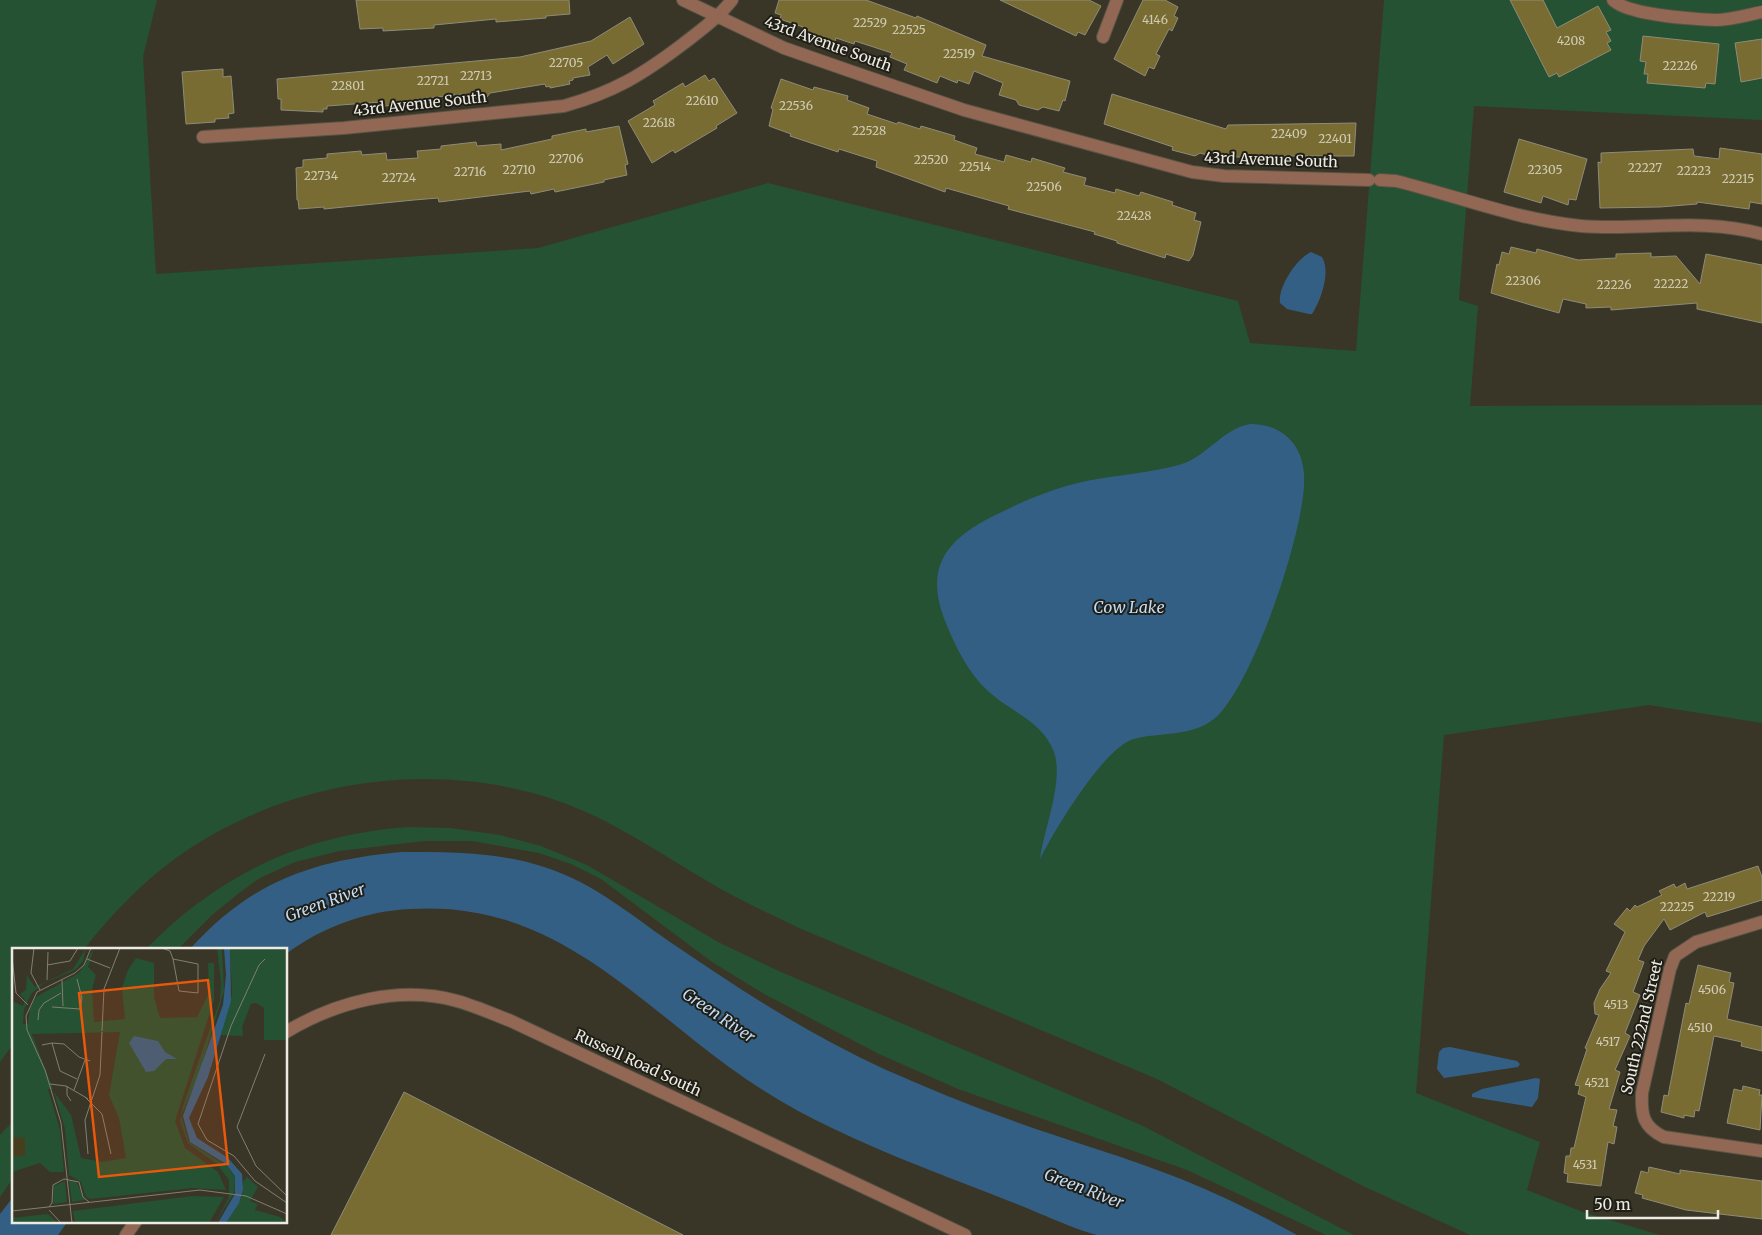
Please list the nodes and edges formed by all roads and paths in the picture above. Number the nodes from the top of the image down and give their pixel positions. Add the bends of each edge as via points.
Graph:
1 (683, 0) edge
2 (732, 0) edge
3 (1117, 0) edge
4 (1615, 2) edge
5 (1762, 12) edge
6 (718, 18) junction
7 (1104, 36) dead end
8 (203, 137) dead end
9 (1762, 234) edge
10 (1762, 922) edge
11 (288, 1031) edge
12 (1762, 1151) edge
13 (135, 1222) edge
14 (126, 1235) edge
15 (965, 1235) edge

1 - 6 street
2 - 6 street
3 - 7 street
4 - 5 street via 1645,13 1717,20
6 - 8 street, 43rd Avenue South via 646,72 593,98 564,106 344,128
6 - 9 street, 43rd Avenue South via 784,48 964,110 1192,172 1224,176 1396,181 1554,223 1732,227
10 - 12 street, South 222nd Street via 1696,942 1675,956 1641,1108 1652,1132 1679,1141
11 - 15 street, Russell Road South via 327,1012 378,997 427,995 456,1000 511,1021
13 - 14 street

